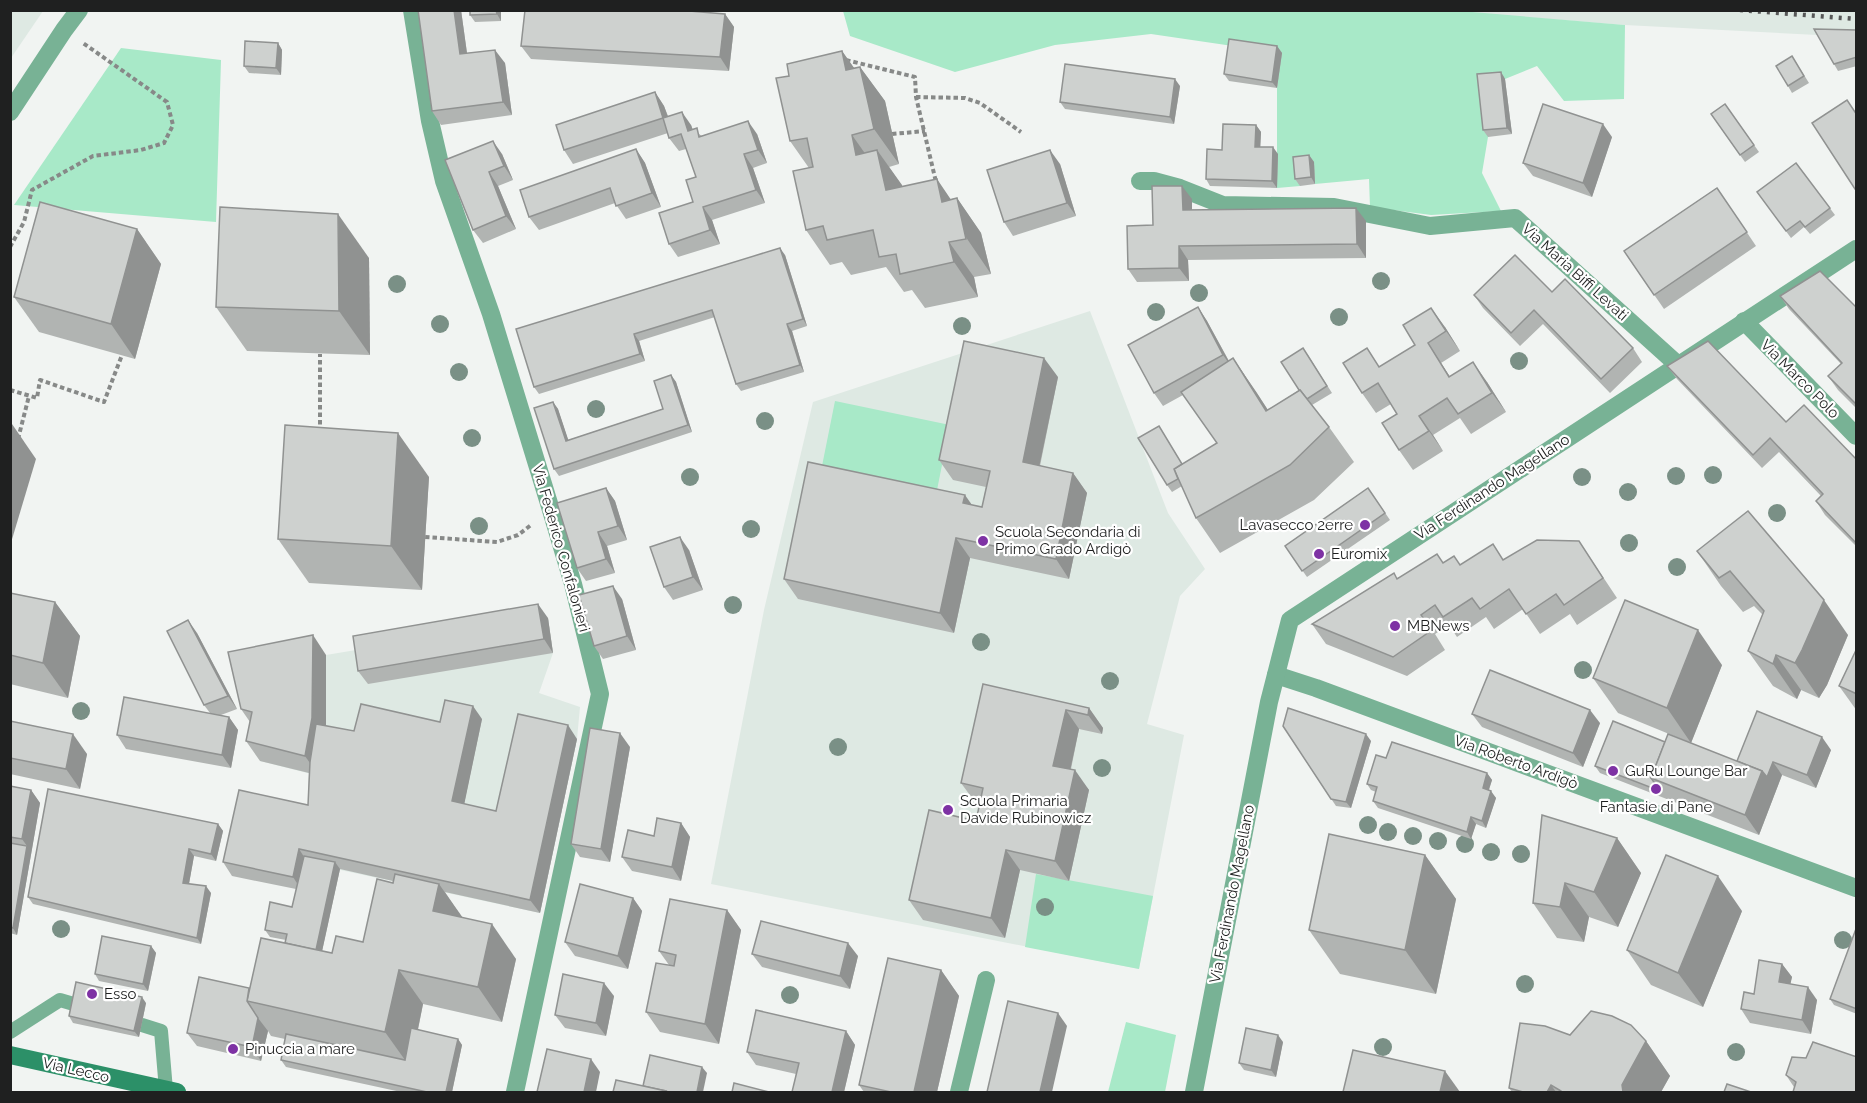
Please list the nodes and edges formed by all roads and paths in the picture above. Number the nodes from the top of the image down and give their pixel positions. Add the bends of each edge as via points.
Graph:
1 (80, 10) edge
2 (412, 10) edge
3 (64, 30) junction
4 (844, 59) edge
5 (916, 97) junction
6 (10, 112) edge
7 (925, 131) junction
8 (1021, 132) dead end
9 (892, 134) dead end
10 (1140, 181) dead end
11 (936, 185) edge
12 (10, 248) edge
13 (1857, 249) edge
14 (1743, 321) junction
15 (320, 354) edge
16 (122, 355) dead end
17 (1678, 365) junction
18 (10, 390) edge
19 (29, 396) junction
20 (320, 433) edge
21 (1857, 436) edge
22 (18, 441) dead end
23 (518, 536) dead end
24 (425, 537) dead end
25 (1276, 675) junction
26 (1857, 888) edge
27 (986, 980) dead end
28 (77, 1005) edge
29 (142, 1025) dead end
30 (10, 1032) edge
31 (10, 1055) edge
32 (172, 1091) edge
33 (515, 1092) edge
34 (959, 1092) edge
35 (1194, 1092) edge

1 - 3 street
2 - 33 street, Via Federico Confalonieri via 444,180 551,510 600,694
3 - 6 street
3 - 12 path via 168,102 173,125 164,143 93,156 32,190 24,222
4 - 5 path via 915,77
5 - 7 path
5 - 8 path via 965,98 980,103
7 - 9 path
7 - 11 path
10 - 17 street, Via Maria Biffi Levati via 1180,188 1223,205 1334,207 1430,226 1515,218
13 - 14 street, Via Ferdinando Magellano
14 - 17 street, Via Ferdinando Magellano
14 - 21 street, Via Marco Polo
15 - 20 path
16 - 19 path via 104,402 40,380 37,398
17 - 25 street, Via Ferdinando Magellano via 1290,620
18 - 19 path
19 - 22 path
23 - 24 path via 497,542
25 - 26 street, Via Roberto Ardigò
25 - 35 street, Via Ferdinando Magellano
27 - 34 street
28 - 30 lane via 60,1000
29 - 32 lane via 161,1031
31 - 32 main road, Via Lecco

